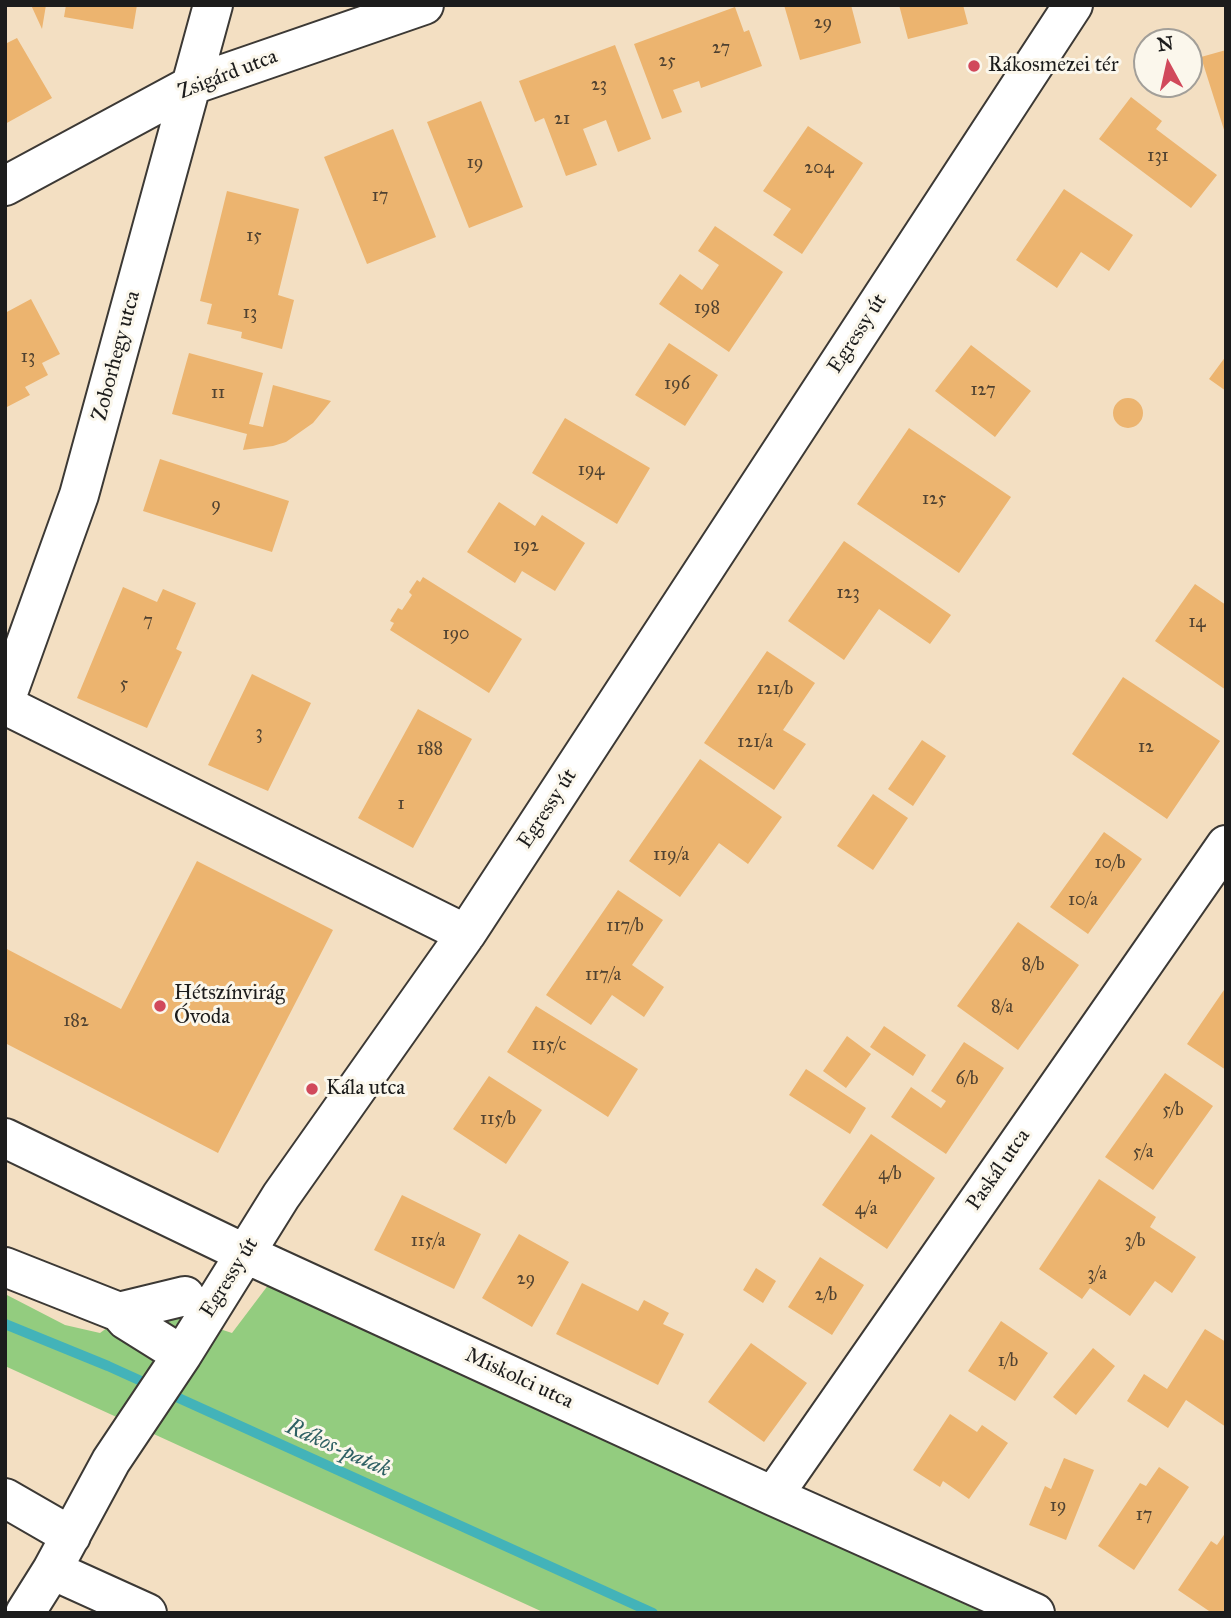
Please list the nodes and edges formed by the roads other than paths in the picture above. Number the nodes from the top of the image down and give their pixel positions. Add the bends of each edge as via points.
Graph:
1 (213, 5) edge
2 (424, 5) edge
3 (1073, 5) edge
4 (192, 85) junction
5 (5, 186) edge
6 (5, 703) edge
7 (1226, 845) edge
8 (466, 934) junction
9 (5, 1138) edge
10 (246, 1254) junction
11 (5, 1267) edge
12 (184, 1296) dead end
13 (119, 1312) junction
14 (179, 1359) junction
15 (773, 1496) junction
16 (5, 1498) edge
17 (71, 1536) junction
18 (52, 1570) junction
19 (25, 1613) edge
20 (147, 1613) edge
21 (1035, 1613) edge

1 - 4 street, Zoborhegy utca
2 - 4 street, Zsigárd utca
3 - 8 street, Egressy út
4 - 5 street, Zsigárd utca
4 - 6 street, Zoborhegy utca via 79,495
6 - 8 street
7 - 15 street, Paskál utca
8 - 10 street, Egressy út via 289,1184
9 - 10 street, Miskolci utca
10 - 14 street, Egressy út
10 - 15 street, Miskolci utca
11 - 13 street
12 - 13 street
13 - 14 street
14 - 17 street, Egressy út via 129,1431
15 - 21 street, Miskolci utca
16 - 17 street
17 - 18 street, Egressy út
18 - 19 street, Egressy út
18 - 20 street

